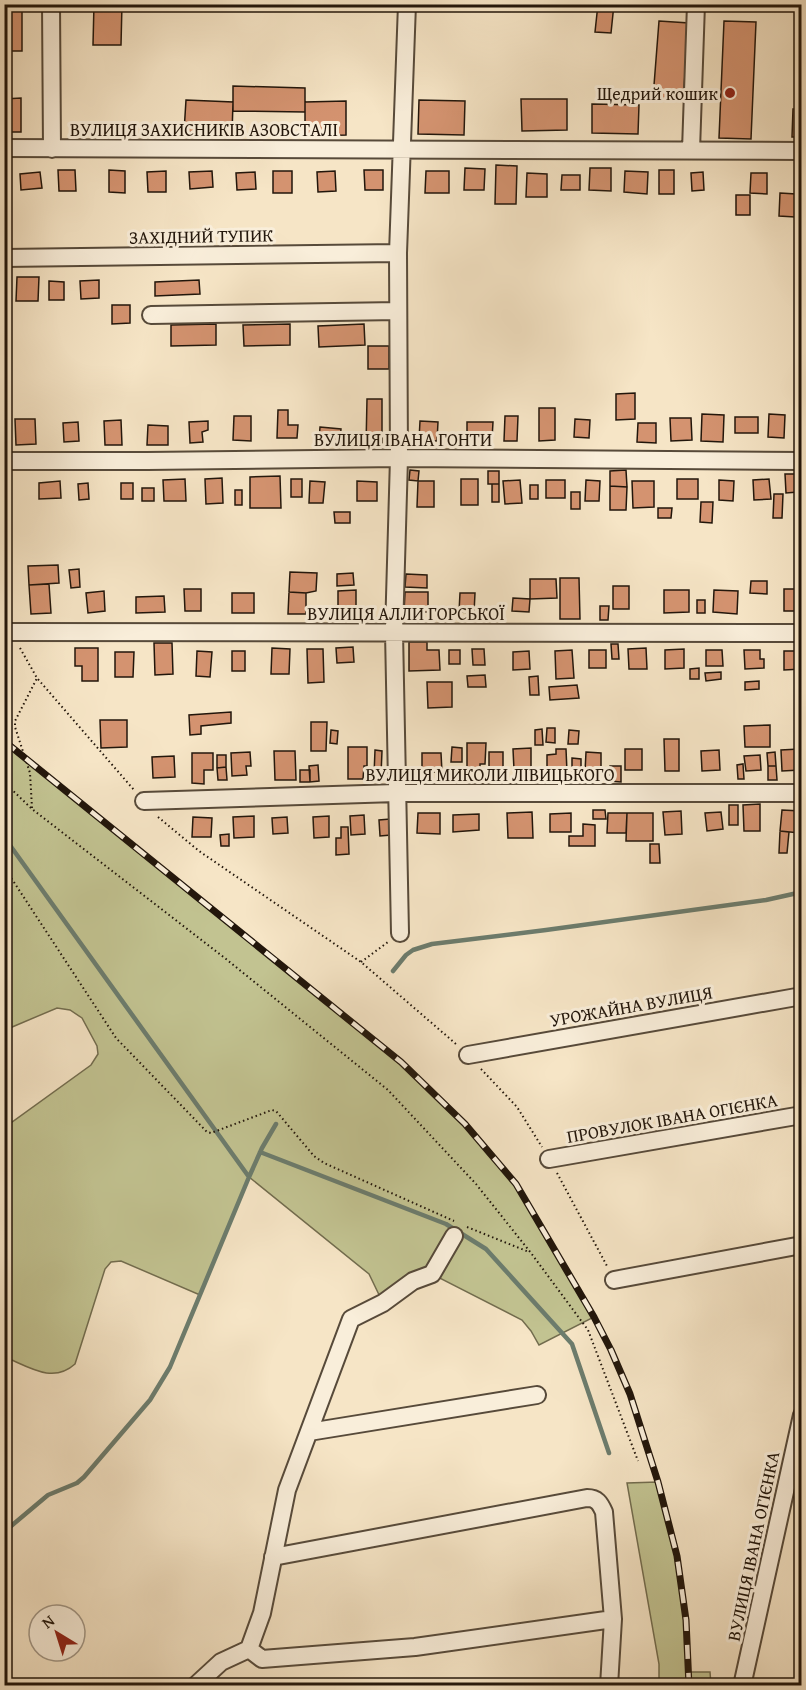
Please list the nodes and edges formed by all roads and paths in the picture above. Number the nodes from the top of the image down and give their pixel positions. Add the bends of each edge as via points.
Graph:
1 (51, 4) edge
2 (407, 4) edge
3 (696, 4) edge
4 (4, 148) edge
5 (52, 149) junction
6 (403, 149) junction
7 (691, 150) junction
8 (801, 151) edge
9 (398, 253) junction
10 (4, 258) edge
11 (398, 311) junction
12 (151, 315) dead end
13 (399, 458) junction
14 (4, 461) edge
15 (801, 461) edge
16 (11, 632) joint
17 (394, 632) junction
18 (801, 633) edge
19 (37, 678) junction
20 (4, 782) edge
21 (396, 793) junction
22 (801, 793) edge
23 (144, 801) junction
24 (32, 809) junction
25 (4, 867) edge
26 (400, 933) joint
27 (361, 962) junction
28 (801, 996) edge
29 (468, 1055) junction
30 (801, 1115) edge
31 (549, 1159) junction
32 (454, 1236) dead end
33 (801, 1245) edge
34 (531, 1253) junction
35 (614, 1280) joint
36 (537, 1395) dead end
37 (801, 1415) edge
38 (309, 1432) junction
39 (638, 1461) dead end
40 (273, 1557) junction
41 (613, 1619) junction
42 (249, 1649) junction
43 (195, 1686) edge
44 (609, 1686) edge
45 (742, 1686) edge

1 - 5 street
2 - 6 street
3 - 7 street
4 - 5 street, ВУЛИЦЯ ЗАХИСНИКІВ АЗОВСТАЛІ
5 - 6 street, ВУЛИЦЯ ЗАХИСНИКІВ АЗОВСТАЛІ
6 - 7 street, ВУЛИЦЯ ЗАХИСНИКІВ АЗОВСТАЛІ
6 - 9 street
7 - 8 street, ВУЛИЦЯ ЗАХИСНИКІВ АЗОВСТАЛІ
9 - 10 street, ЗАХІДНИЙ ТУПИК
9 - 11 street
11 - 12 street
11 - 13 street
13 - 14 street, ВУЛИЦЯ ІВАНА ГОНТИ
13 - 15 street, ВУЛИЦЯ ІВАНА ГОНТИ
13 - 17 street
16 - 17 street, ВУЛИЦЯ АЛЛИ ГОРСЬКОЇ
16 - 19 path
17 - 18 street, ВУЛИЦЯ АЛЛИ ГОРСЬКОЇ
17 - 21 street
19 - 23 path
19 - 24 path via 15,721 30,773
20 - 24 path
21 - 22 street, ВУЛИЦЯ МИКОЛИ ЛІВИЦЬКОГО
21 - 23 street, ВУЛИЦЯ МИКОЛИ ЛІВИЦЬКОГО
21 - 26 street
23 - 27 path via 188,843
24 - 34 path via 226,958 388,1090 477,1184
25 - 34 path via 116,1038 207,1132 276,1111 324,1163
26 - 27 path
27 - 29 path
28 - 29 street, УРОЖАЙНА ВУЛИЦЯ
29 - 31 path via 517,1107
30 - 31 street, ПРОВУЛОК ІВАНА ОГІЄНКА
31 - 35 path
32 - 38 street via 432,1274 413,1281 351,1319
33 - 35 street
34 - 39 path via 588,1330
36 - 38 street
37 - 45 street, ВУЛИЦЯ ІВАНА ОГІЄНКА
38 - 40 street via 287,1490
40 - 41 street via 594,1498 604,1512
40 - 42 street via 262,1613
41 - 42 street via 416,1647 262,1659
41 - 44 street
42 - 43 street via 221,1662

